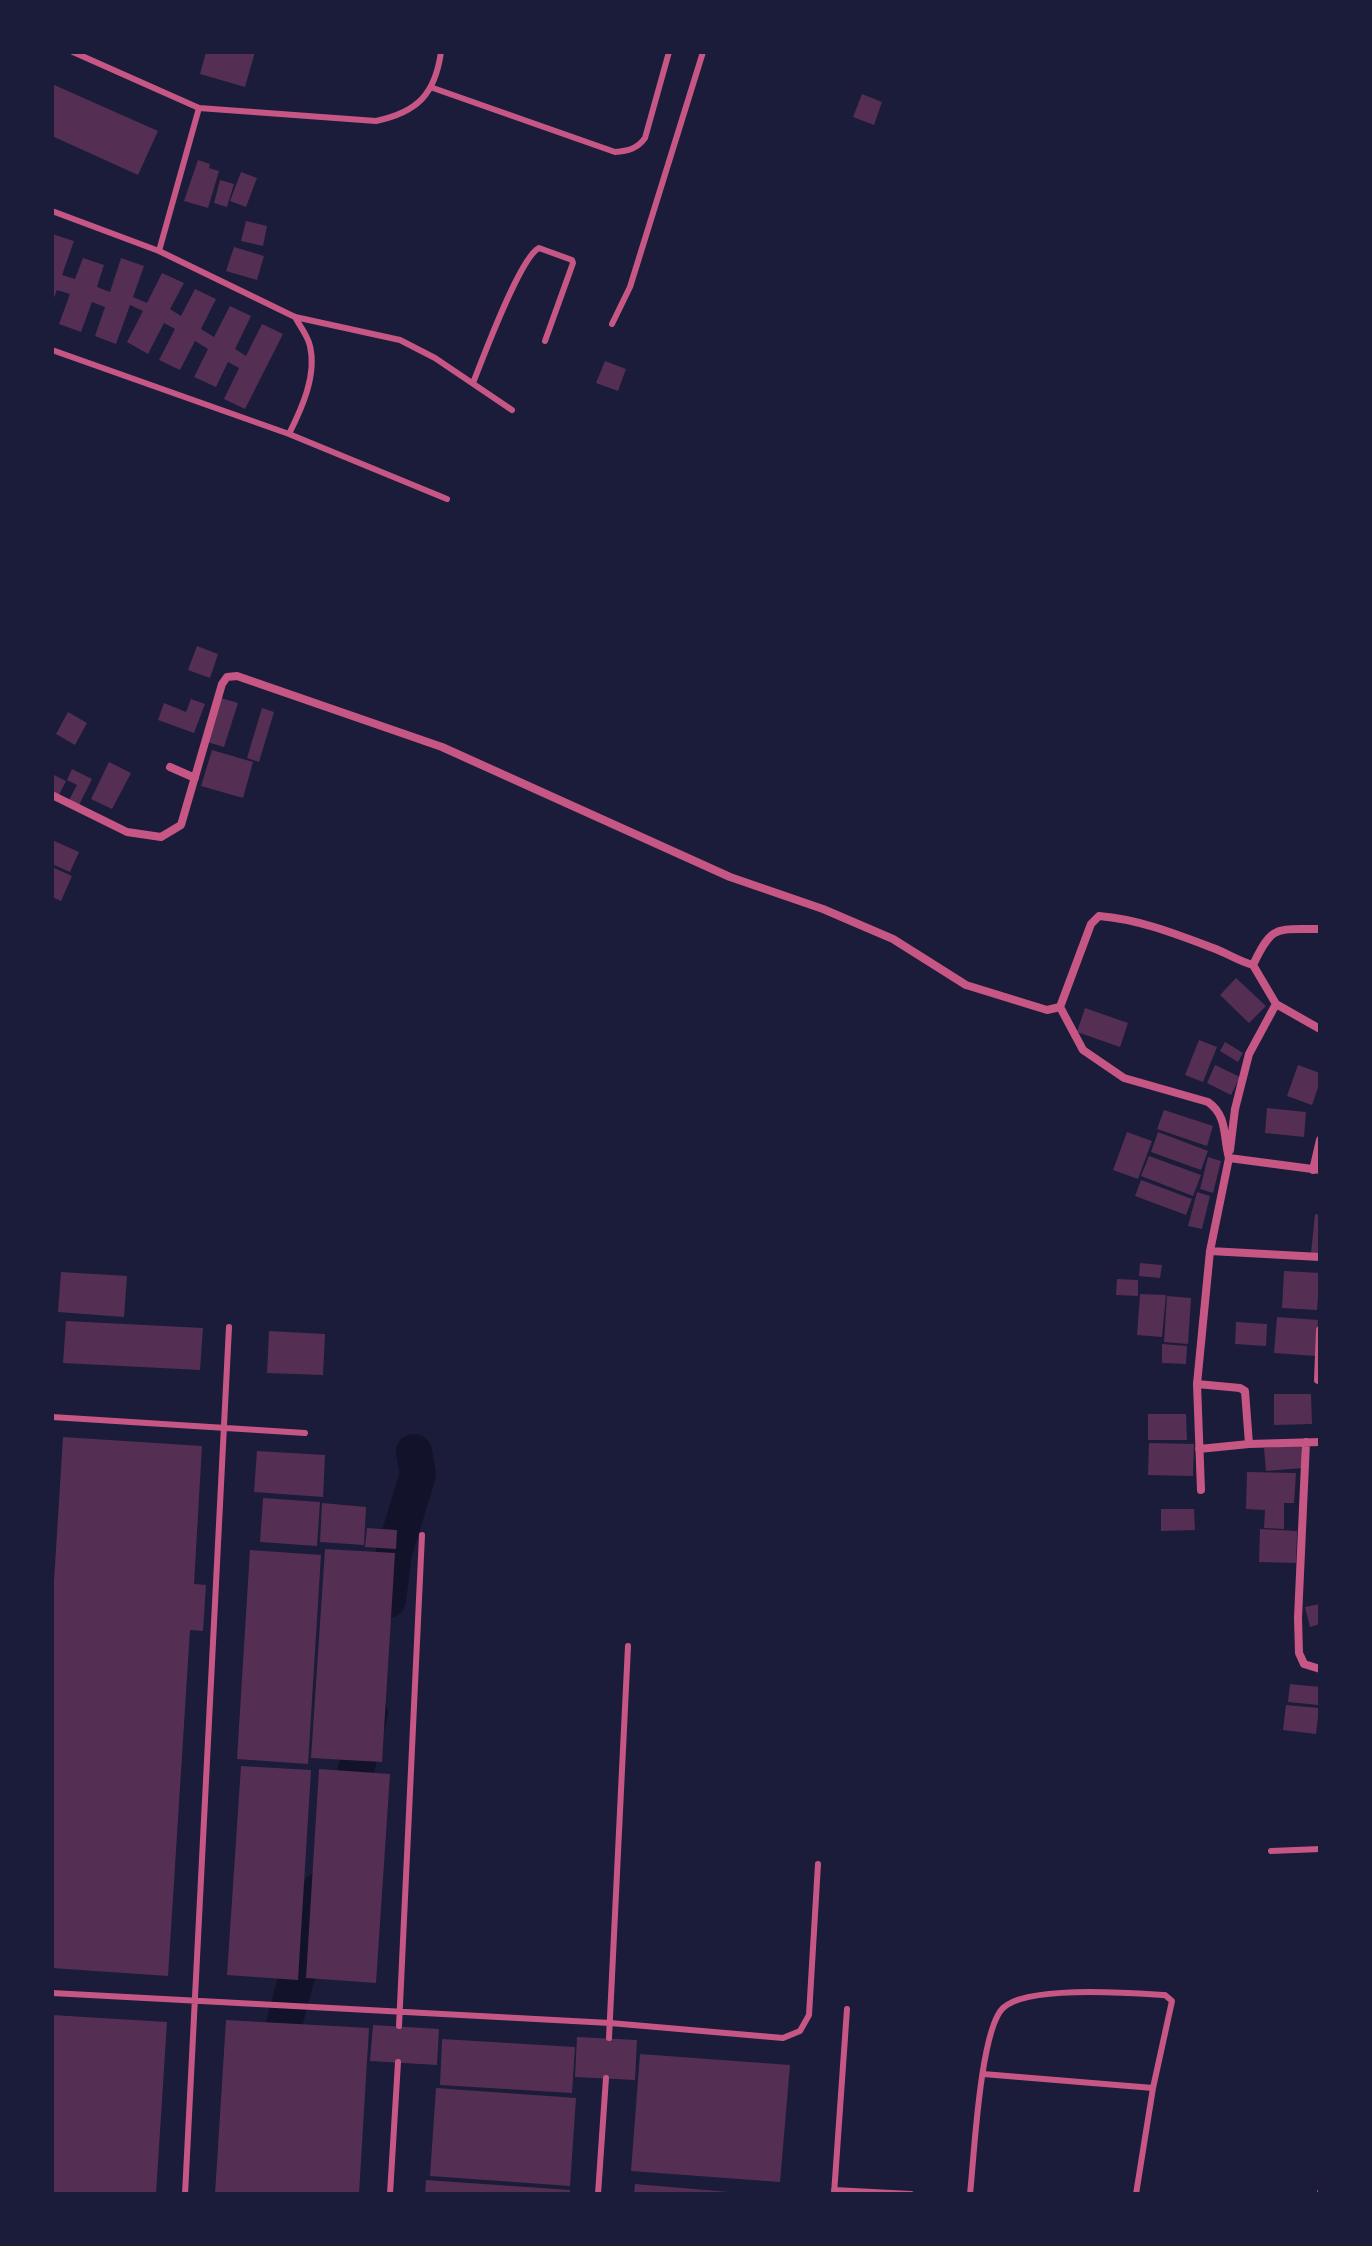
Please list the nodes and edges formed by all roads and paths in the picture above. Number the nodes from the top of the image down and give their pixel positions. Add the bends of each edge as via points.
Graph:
1 (73, 52) edge
2 (441, 52) edge
3 (669, 52) edge
4 (703, 52) edge
5 (433, 88) junction
6 (199, 108) junction
7 (52, 211) edge
8 (159, 251) junction
9 (295, 317) junction
10 (612, 324) dead end
11 (545, 341) dead end
12 (52, 350) edge
13 (473, 383) junction
14 (512, 410) dead end
15 (289, 434) junction
16 (447, 499) dead end
17 (170, 767) dead end
18 (195, 778) junction
19 (52, 795) edge
20 (1320, 929) edge
21 (1253, 965) junction
22 (1276, 1004) junction
23 (1060, 1007) junction
24 (1320, 1029) edge
25 (1320, 1140) edge
26 (1229, 1158) junction
27 (1316, 1170) edge
28 (1210, 1251) junction
29 (1320, 1257) edge
30 (229, 1327) dead end
31 (1320, 1330) edge
32 (1318, 1380) dead end
33 (1197, 1384) junction
34 (52, 1417) edge
35 (224, 1428) junction
36 (305, 1433) dead end
37 (1306, 1442) junction
38 (1320, 1442) edge
39 (1249, 1444) junction
40 (1199, 1449) junction
41 (1201, 1490) dead end
42 (422, 1535) dead end
43 (628, 1646) dead end
44 (1320, 1669) edge
45 (1320, 1849) edge
46 (1271, 1851) dead end
47 (818, 1864) dead end
48 (52, 1993) edge
49 (195, 2001) junction
50 (847, 2009) dead end
51 (399, 2012) junction
52 (610, 2023) junction
53 (399, 2026) dead end
54 (609, 2038) dead end
55 (398, 2062) dead end
56 (983, 2074) junction
57 (606, 2078) dead end
58 (1153, 2088) junction
59 (834, 2192) edge
60 (185, 2194) edge
61 (390, 2194) edge
62 (598, 2194) edge
63 (911, 2194) edge
64 (970, 2194) edge
65 (1136, 2194) edge

1 - 6 lane
2 - 5 lane
3 - 5 lane via 645,138 626,151 615,152
4 - 10 lane via 630,287
5 - 6 lane via 410,109 376,121
6 - 8 lane
7 - 8 lane
8 - 9 lane
9 - 13 lane via 400,340
9 - 15 lane via 310,344 311,369 303,407
11 - 13 lane via 573,263 539,248 508,299
12 - 15 lane
13 - 14 lane
15 - 16 lane
17 - 18 street
18 - 19 street via 181,825 161,837 127,832
18 - 23 street via 222,684 227,677 253,679 442,747 730,877 893,939 966,985 1047,1010
20 - 21 street via 1278,931 1267,937
21 - 22 street
21 - 23 street via 1127,918 1099,916 1091,924
22 - 24 street
22 - 26 street via 1249,1054
23 - 26 street via 1083,1050 1124,1078 1218,1109
25 - 27 street
26 - 27 street
26 - 28 street
28 - 29 street
28 - 33 street
30 - 35 lane
31 - 32 street
33 - 39 street via 1245,1391
33 - 40 street
34 - 35 lane
35 - 36 lane
35 - 49 lane
37 - 38 street
37 - 39 street
37 - 44 street via 1299,1653 1304,1664
39 - 40 street
40 - 41 street
42 - 51 lane
43 - 52 lane
45 - 46 lane
47 - 52 lane via 809,2015 800,2031 783,2038
48 - 49 lane
49 - 51 lane
49 - 60 lane
50 - 59 lane
51 - 52 lane
51 - 53 lane
52 - 54 lane
55 - 61 lane
56 - 58 lane
56 - 58 lane via 993,2023 1003,2008 1019,1999 1091,1990 1165,1995 1172,2003
56 - 64 lane
57 - 62 lane
58 - 65 lane
59 - 63 lane

